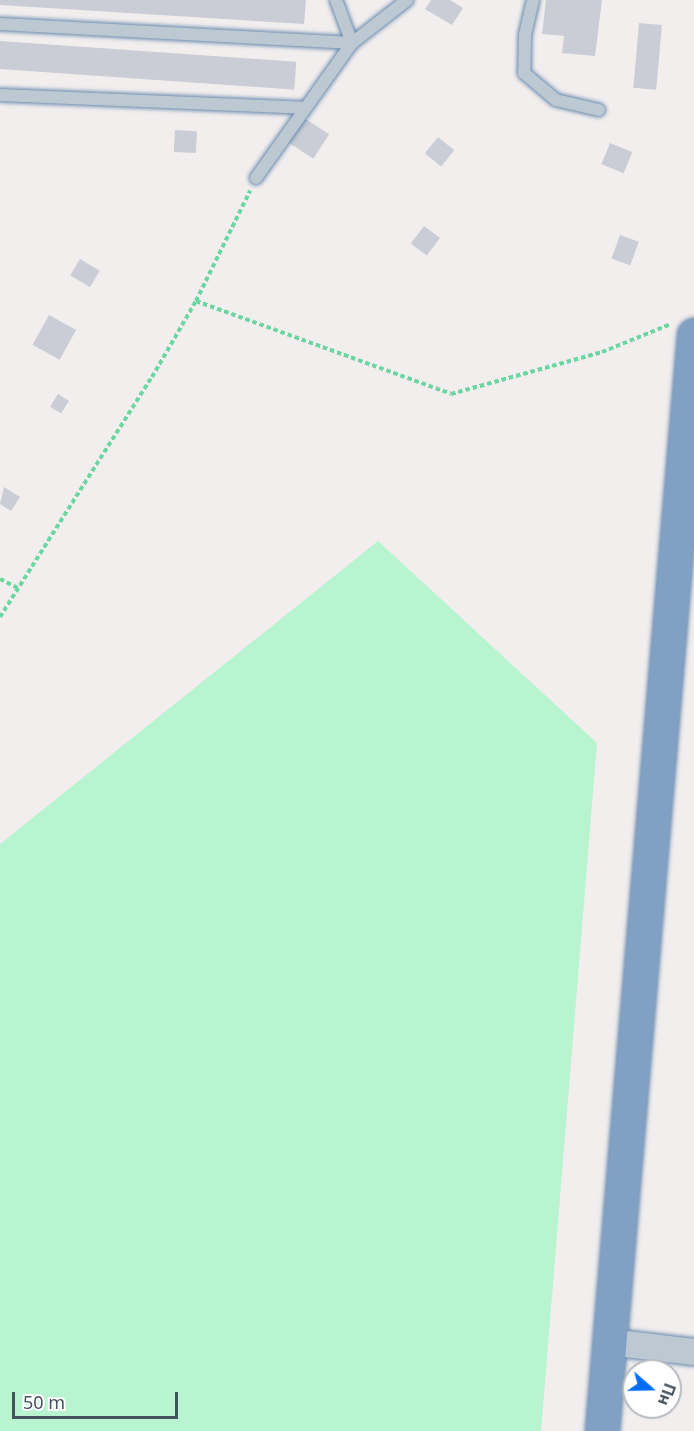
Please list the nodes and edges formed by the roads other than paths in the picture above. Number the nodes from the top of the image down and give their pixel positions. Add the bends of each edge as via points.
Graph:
1 (336, 0) edge
2 (407, 0) edge
3 (533, 0) edge
4 (0, 24) edge
5 (352, 43) junction
6 (0, 95) edge
7 (304, 108) junction
8 (599, 110) dead end
9 (256, 178) road end
10 (684, 329) edge
11 (609, 1342) junction
12 (694, 1353) edge
13 (602, 1431) edge

1 - 5 lane
2 - 5 lane
3 - 8 lane via 525,34 524,73 556,100
4 - 5 lane
5 - 7 lane
6 - 7 lane
7 - 9 lane
10 - 11 highway
11 - 12 street
11 - 13 highway

